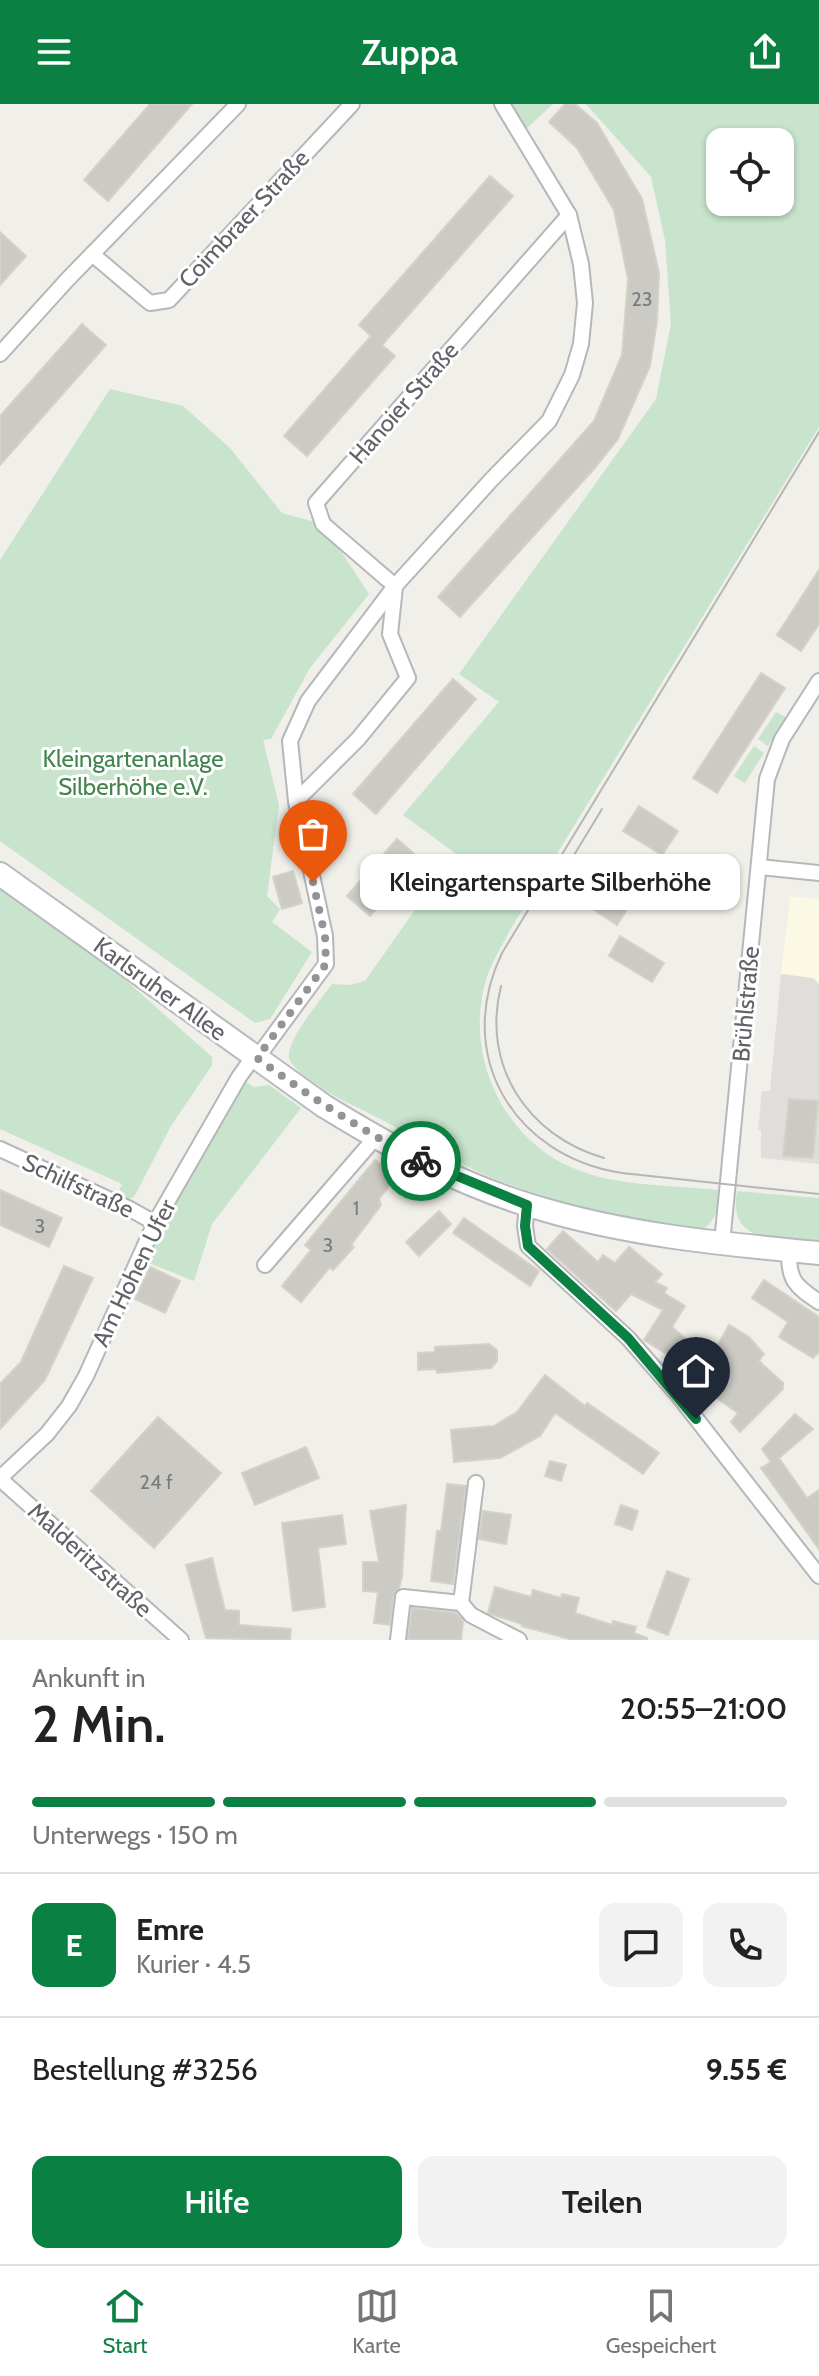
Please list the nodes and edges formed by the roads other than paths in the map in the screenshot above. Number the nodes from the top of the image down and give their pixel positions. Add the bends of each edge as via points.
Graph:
1 (238, 104) edge
2 (352, 104) edge
3 (502, 104) edge
4 (569, 215) junction
5 (92, 254) junction
6 (0, 354) edge
7 (395, 586) junction
8 (819, 681) edge
9 (296, 801) junction
10 (759, 867) junction
11 (819, 873) edge
12 (0, 874) edge
13 (256, 1057) junction
14 (375, 1138) junction
15 (0, 1149) edge
16 (527, 1205) junction
17 (155, 1223) junction
18 (722, 1243) junction
19 (789, 1250) junction
20 (819, 1253) edge
21 (265, 1265) dead end
22 (819, 1302) edge
23 (0, 1479) edge
24 (476, 1483) dead end
25 (819, 1576) edge
26 (461, 1603) junction
27 (181, 1640) edge
28 (398, 1640) edge
29 (519, 1640) edge

1 - 5 street
2 - 5 street, Coimbraer Straße via 169,300 150,303
3 - 4 street
4 - 7 street via 585,303 572,375 549,421
4 - 7 street, Hanoier Straße via 316,503 323,524
5 - 6 street
7 - 9 street via 308,701 290,741
7 - 9 street via 390,634 408,678 358,739
8 - 10 street, Brühlstraße via 782,739 767,779
9 - 13 street via 325,936 326,964
10 - 11 street
10 - 18 street, Brühlstraße
12 - 13 street, Karlsruher Allee
13 - 14 street, Karlsruher Allee
13 - 17 street, Am Hohen Ufer via 239,1077
14 - 16 street, Karlsruher Allee
14 - 21 street
15 - 17 street, Schilfstraße
16 - 18 street, Karlsruher Allee via 599,1224
16 - 25 street via 528,1246 628,1338
17 - 23 street, Am Hohen Ufer via 69,1406
18 - 19 street, Karlsruher Allee
19 - 20 street, Karlsruher Allee
19 - 22 street via 797,1288
23 - 27 street, Malderitzstraße
24 - 26 street
26 - 28 street via 403,1597
26 - 29 street via 471,1615

